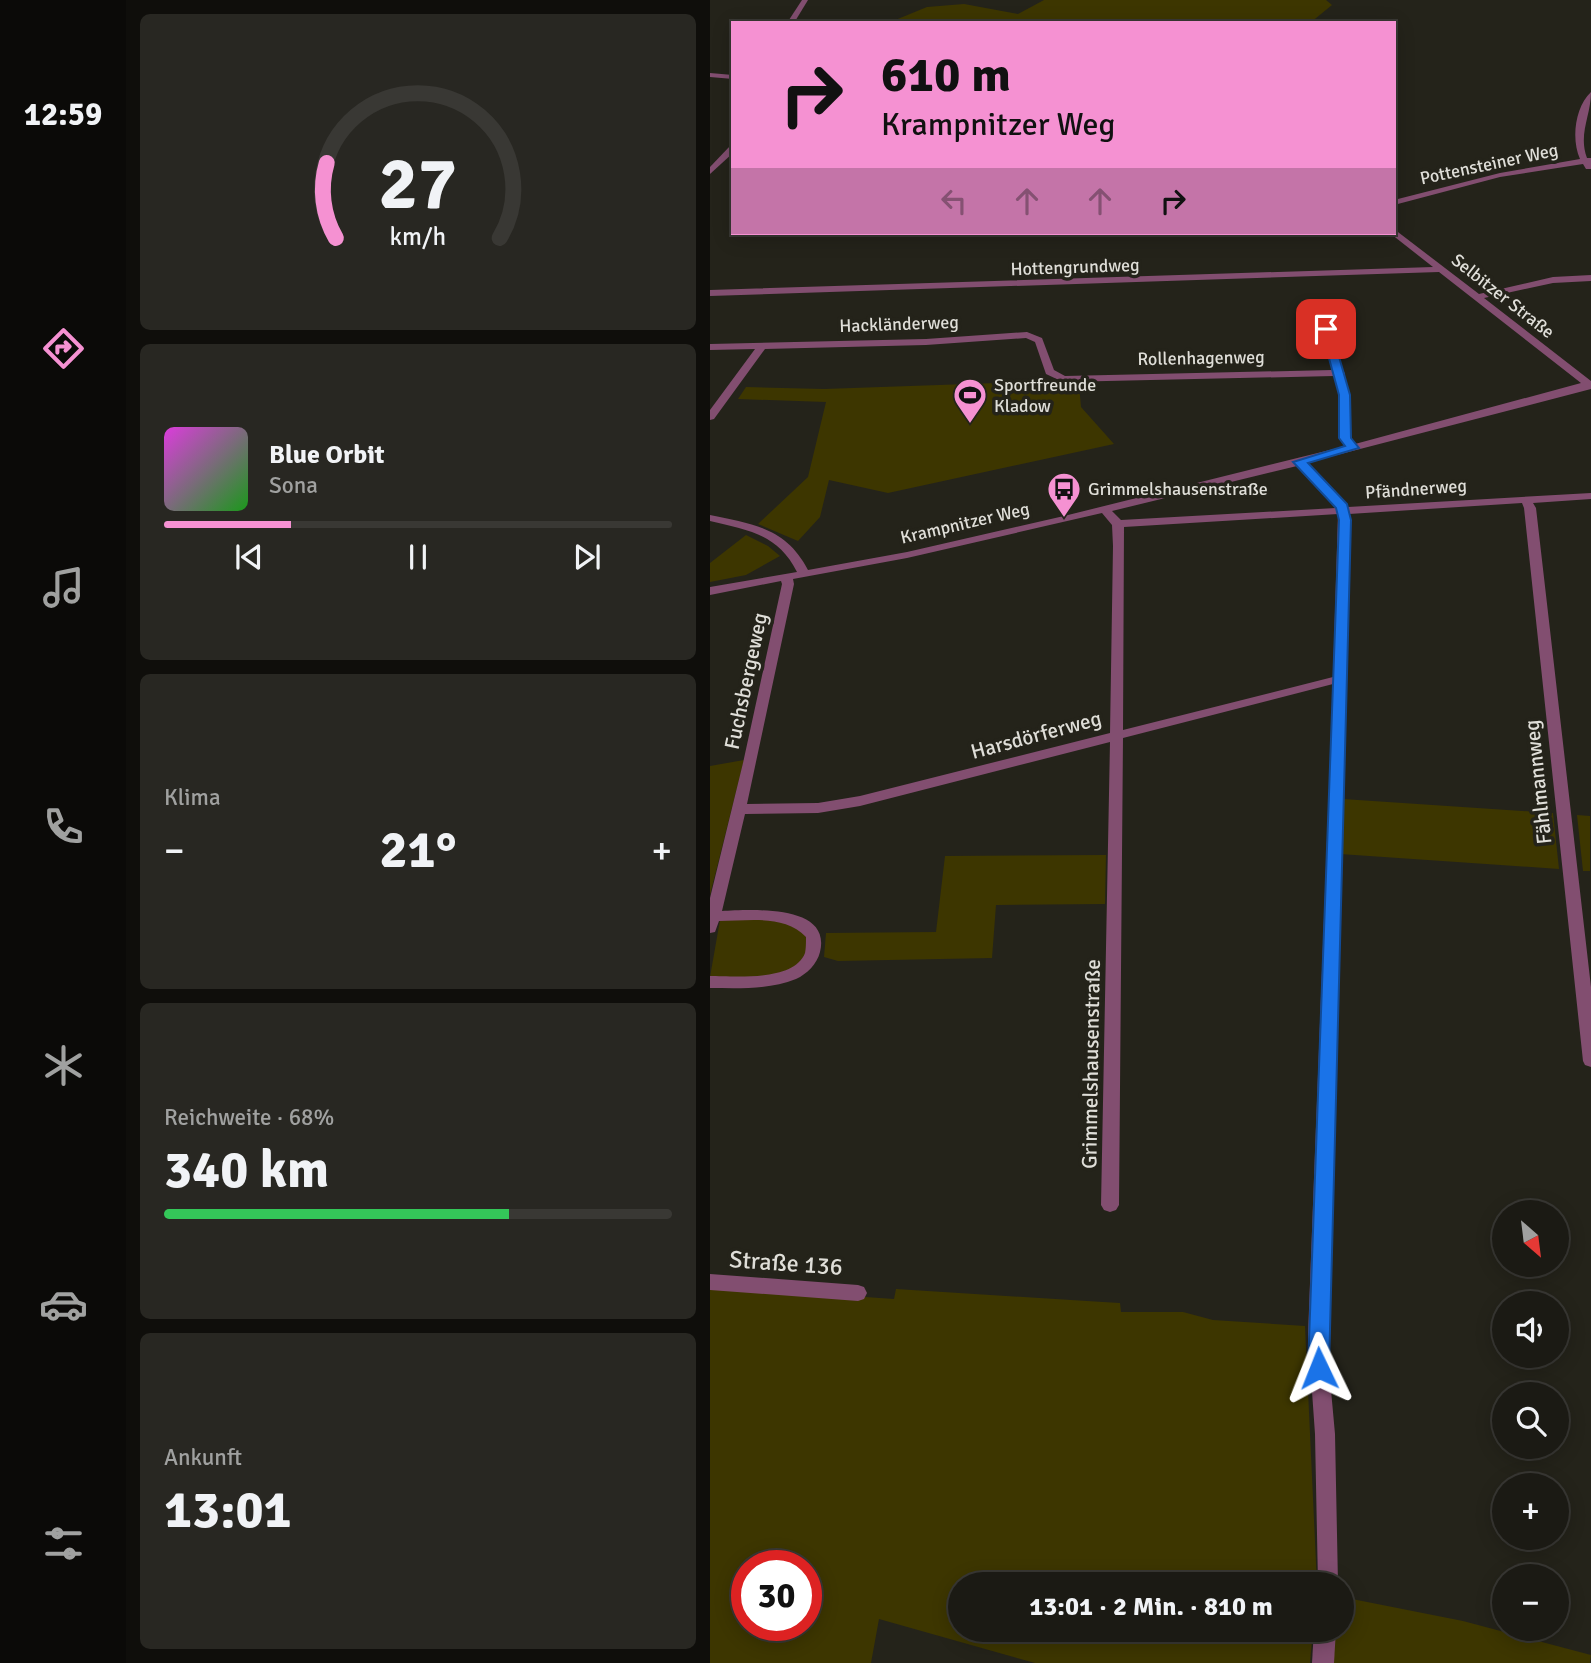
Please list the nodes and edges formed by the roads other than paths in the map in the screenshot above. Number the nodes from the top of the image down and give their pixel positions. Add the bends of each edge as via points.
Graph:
1 (805, 0) edge
2 (791, 21) edge
3 (710, 75) edge
4 (731, 76) edge
5 (1590, 94) edge
6 (731, 150) edge
7 (1587, 160) edge
8 (1590, 169) edge
9 (710, 172) edge
10 (1396, 202) edge
11 (1396, 234) edge
12 (1441, 269) junction
13 (1590, 278) edge
14 (710, 293) edge
15 (1476, 296) junction
16 (1326, 329) dead end
17 (762, 346) junction
18 (710, 347) edge
19 (1340, 373) junction
20 (1063, 379) joint
21 (1589, 385) edge
22 (710, 417) edge
23 (1353, 448) junction
24 (1299, 462) junction
25 (1590, 496) edge
26 (1526, 500) junction
27 (1105, 509) junction
28 (1344, 511) junction
29 (710, 517) edge
30 (1118, 524) junction
31 (804, 574) junction
32 (786, 577) junction
33 (710, 591) edge
34 (1339, 680) junction
35 (1116, 735) junction
36 (740, 809) junction
37 (711, 922) edge
38 (710, 982) edge
39 (1590, 1061) edge
40 (1110, 1205) dead end
41 (710, 1282) edge
42 (858, 1293) dead end
43 (1328, 1572) edge
44 (1324, 1642) edge
45 (1323, 1663) edge

1 - 2 street
3 - 4 street
5 - 7 street via 1577,138
6 - 9 street
7 - 8 street
7 - 10 street, Pottensteiner Weg via 1500,175
11 - 12 street, Selbitzer Straße
12 - 14 street, Hottengrundweg
12 - 15 street, Selbitzer Straße
13 - 15 street via 1553,280
15 - 21 street, Selbitzer Straße
16 - 19 street
17 - 18 street, Hackländerweg
17 - 20 street, Hackländerweg via 1032,335 1040,340 1050,372
17 - 22 street
19 - 20 street, Rollenhagenweg
19 - 23 street via 1345,438
21 - 23 street, Krampnitzer Weg
23 - 24 street, Krampnitzer Weg
24 - 27 street, Krampnitzer Weg
24 - 28 street
25 - 26 street, Pfändnerweg
26 - 28 street, Pfändnerweg
26 - 39 street, Fählmannweg
27 - 30 street
27 - 31 street, Krampnitzer Weg
28 - 30 street, Pfändnerweg
28 - 34 street
29 - 31 street via 777,537 795,554
30 - 35 street, Grimmelshausenstraße
31 - 32 street, Krampnitzer Weg
32 - 33 street, Krampnitzer Weg
32 - 36 street, Fuchsbergeweg
34 - 35 street, Harsdörferweg
34 - 43 street via 1317,1335 1325,1434
35 - 36 street, Harsdörferweg via 860,802 818,808
35 - 40 street, Grimmelshausenstraße
36 - 37 street, Fuchsbergeweg
37 - 38 street, Fuchsbergeweg via 799,921 814,935 815,946 802,968 775,981
41 - 42 street, Straße 136
44 - 45 street

